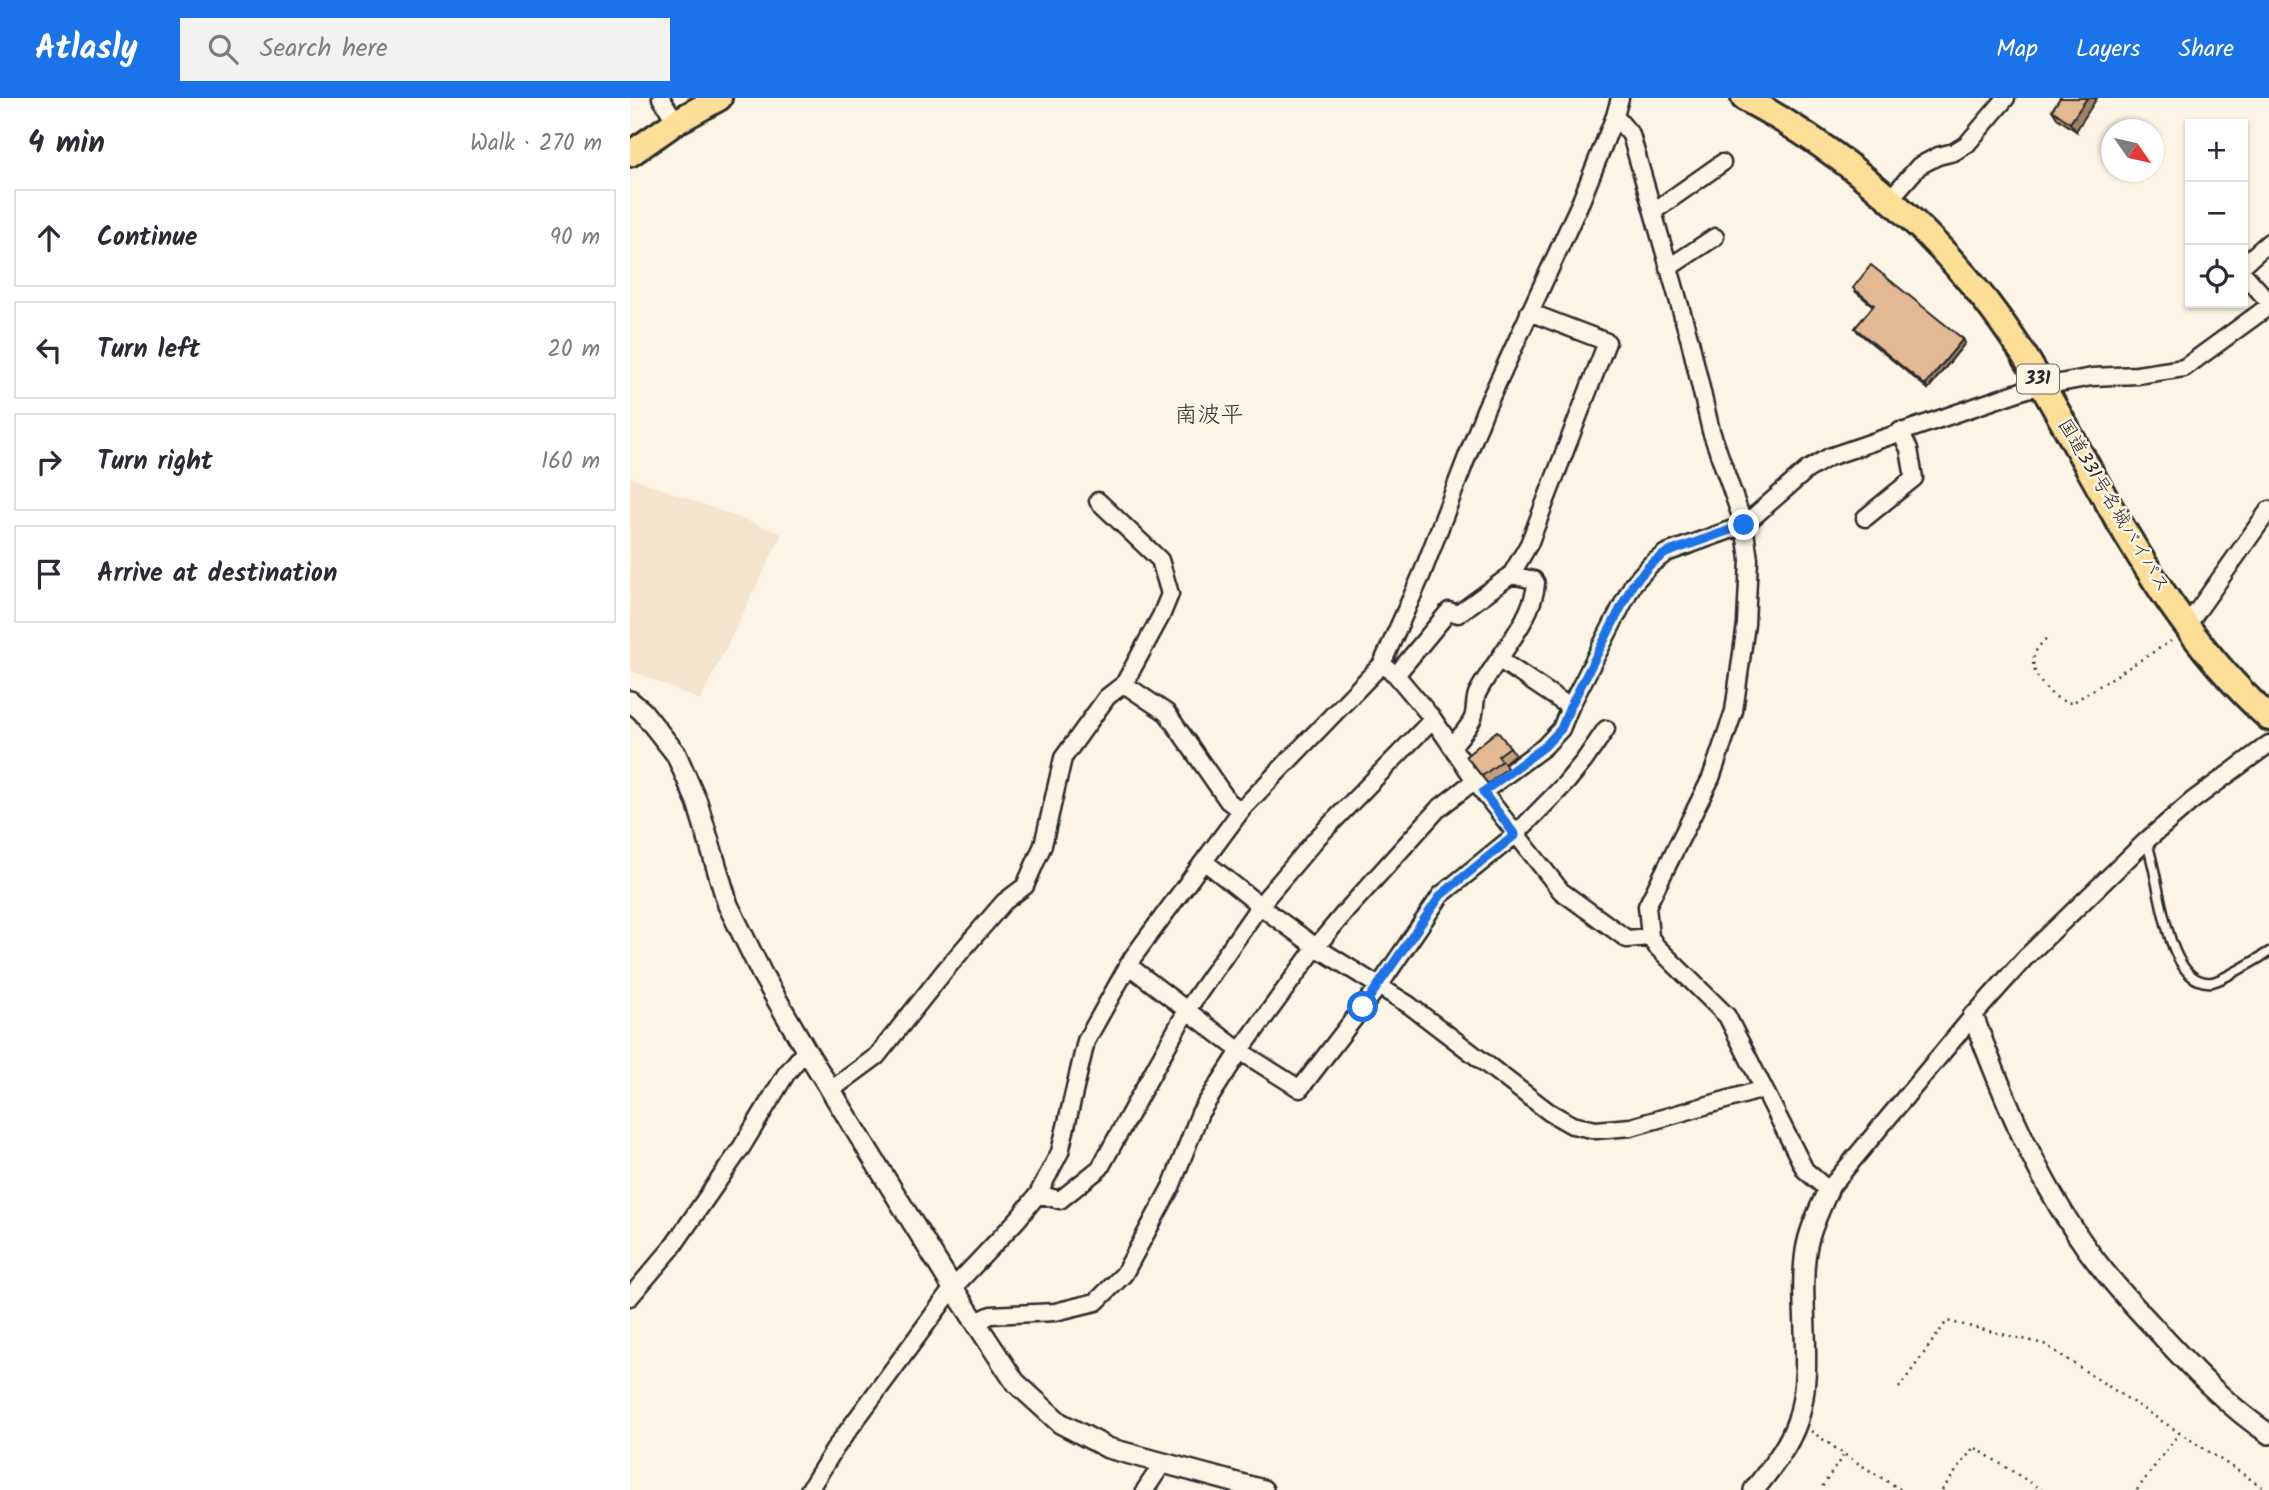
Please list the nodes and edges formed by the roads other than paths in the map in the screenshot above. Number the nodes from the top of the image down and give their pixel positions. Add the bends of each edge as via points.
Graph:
1 (662, 98) edge
2 (719, 98) edge
3 (1620, 98) edge
4 (1744, 98) edge
5 (2006, 98) edge
6 (1615, 116) junction
7 (676, 122) junction
8 (630, 153) edge
9 (1722, 163) dead end
10 (1890, 199) junction
11 (1654, 211) junction
12 (1715, 237) dead end
13 (2269, 242) edge
14 (2248, 261) edge
15 (1668, 268) junction
16 (2248, 279) edge
17 (2269, 304) edge
18 (1530, 312) junction
19 (2043, 386) junction
20 (1900, 431) junction
21 (1098, 501) dead end
22 (2269, 510) edge
23 (1865, 518) dead end
24 (1744, 525) junction
25 (1511, 575) junction
26 (2186, 627) junction
27 (1500, 660) junction
28 (1382, 664) junction
29 (1396, 675) junction
30 (1124, 684) junction
31 (630, 701) edge
32 (1570, 707) junction
33 (2269, 718) edge
34 (1433, 719) junction
35 (1606, 729) dead end
36 (2269, 744) edge
37 (1452, 747) junction
38 (1478, 787) junction
39 (1241, 811) junction
40 (1515, 835) junction
41 (2146, 842) junction
42 (1205, 862) junction
43 (1260, 905) junction
44 (1650, 937) junction
45 (1316, 947) junction
46 (2269, 952) edge
47 (1128, 965) junction
48 (1379, 986) junction
49 (1187, 1010) junction
50 (1973, 1016) junction
51 (806, 1050) junction
52 (1240, 1051) junction
53 (1764, 1089) junction
54 (831, 1090) junction
55 (1828, 1190) junction
56 (1038, 1194) junction
57 (954, 1288) junction
58 (630, 1297) edge
59 (975, 1322) junction
60 (2269, 1433) edge
61 (1163, 1463) junction
62 (809, 1490) edge
63 (1145, 1490) edge
64 (1263, 1490) edge
65 (1754, 1490) edge

1 - 7 street
2 - 7 highway
3 - 6 street
4 - 10 highway, 国道331号名城バイパス / 331 via 1818,143
5 - 10 street via 1967,144 1919,166
6 - 11 street via 1631,135
6 - 18 street
7 - 8 highway
9 - 11 street
10 - 19 highway, 国道331号名城バイパス / 331 via 1970,283
11 - 15 street
12 - 15 street
13 - 14 street
15 - 24 street via 1711,431
16 - 17 street
17 - 19 street via 2184,368
18 - 25 street via 1607,342 1529,544
18 - 28 street
19 - 20 street
19 - 26 highway, 国道331号名城バイパス / 331 via 2137,552
20 - 23 street via 1914,478
20 - 24 street via 1818,463
21 - 30 street via 1160,560 1170,594
22 - 26 street
24 - 32 street via 1666,553 1650,565 1633,584
24 - 44 street via 1749,559 1746,624 1734,711 1711,778 1647,906
25 - 27 street via 1534,580 1536,592
25 - 29 street via 1458,614 1449,611
26 - 33 highway, 国道331号名城バイパス / 331
27 - 32 street
27 - 37 street via 1476,695 1472,720
28 - 29 street
28 - 39 street
29 - 34 street
30 - 39 street via 1167,713 1228,801
30 - 54 street via 1107,697 1063,758 1043,845 1025,886 1004,902 877,1056
31 - 51 street via 676,754 697,802 728,905
32 - 38 street via 1561,729 1544,747
34 - 37 street
34 - 43 street via 1317,838
35 - 40 street via 1566,783
36 - 41 street
37 - 38 street
38 - 40 street
38 - 45 street via 1438,809
39 - 42 street
40 - 44 street via 1561,891 1627,939
40 - 48 street via 1441,895
41 - 46 lane via 2164,924 2187,973 2197,981 2214,982
41 - 50 street via 2025,958
42 - 43 street
42 - 47 street
43 - 45 street
43 - 49 street
44 - 53 street via 1727,1016
45 - 48 street
45 - 52 street
47 - 49 street
47 - 56 street via 1086,1041 1060,1152
48 - 52 street via 1300,1088
48 - 53 street via 1572,1125 1596,1130 1631,1126
49 - 52 street
49 - 56 street via 1100,1168 1060,1200
50 - 55 street
50 - 60 street via 2029,1154 2087,1250 2192,1369 2244,1417
51 - 54 street
51 - 58 street via 671,1249
52 - 59 street via 1200,1113 1171,1187 1124,1274 1096,1302 1055,1311 990,1315
53 - 55 street via 1805,1170
54 - 57 street
55 - 65 street via 1806,1250 1804,1388 1797,1421 1783,1452
56 - 57 street
57 - 59 street
57 - 62 street
59 - 61 street via 1015,1381 1060,1423 1108,1448
61 - 63 street
61 - 64 street

